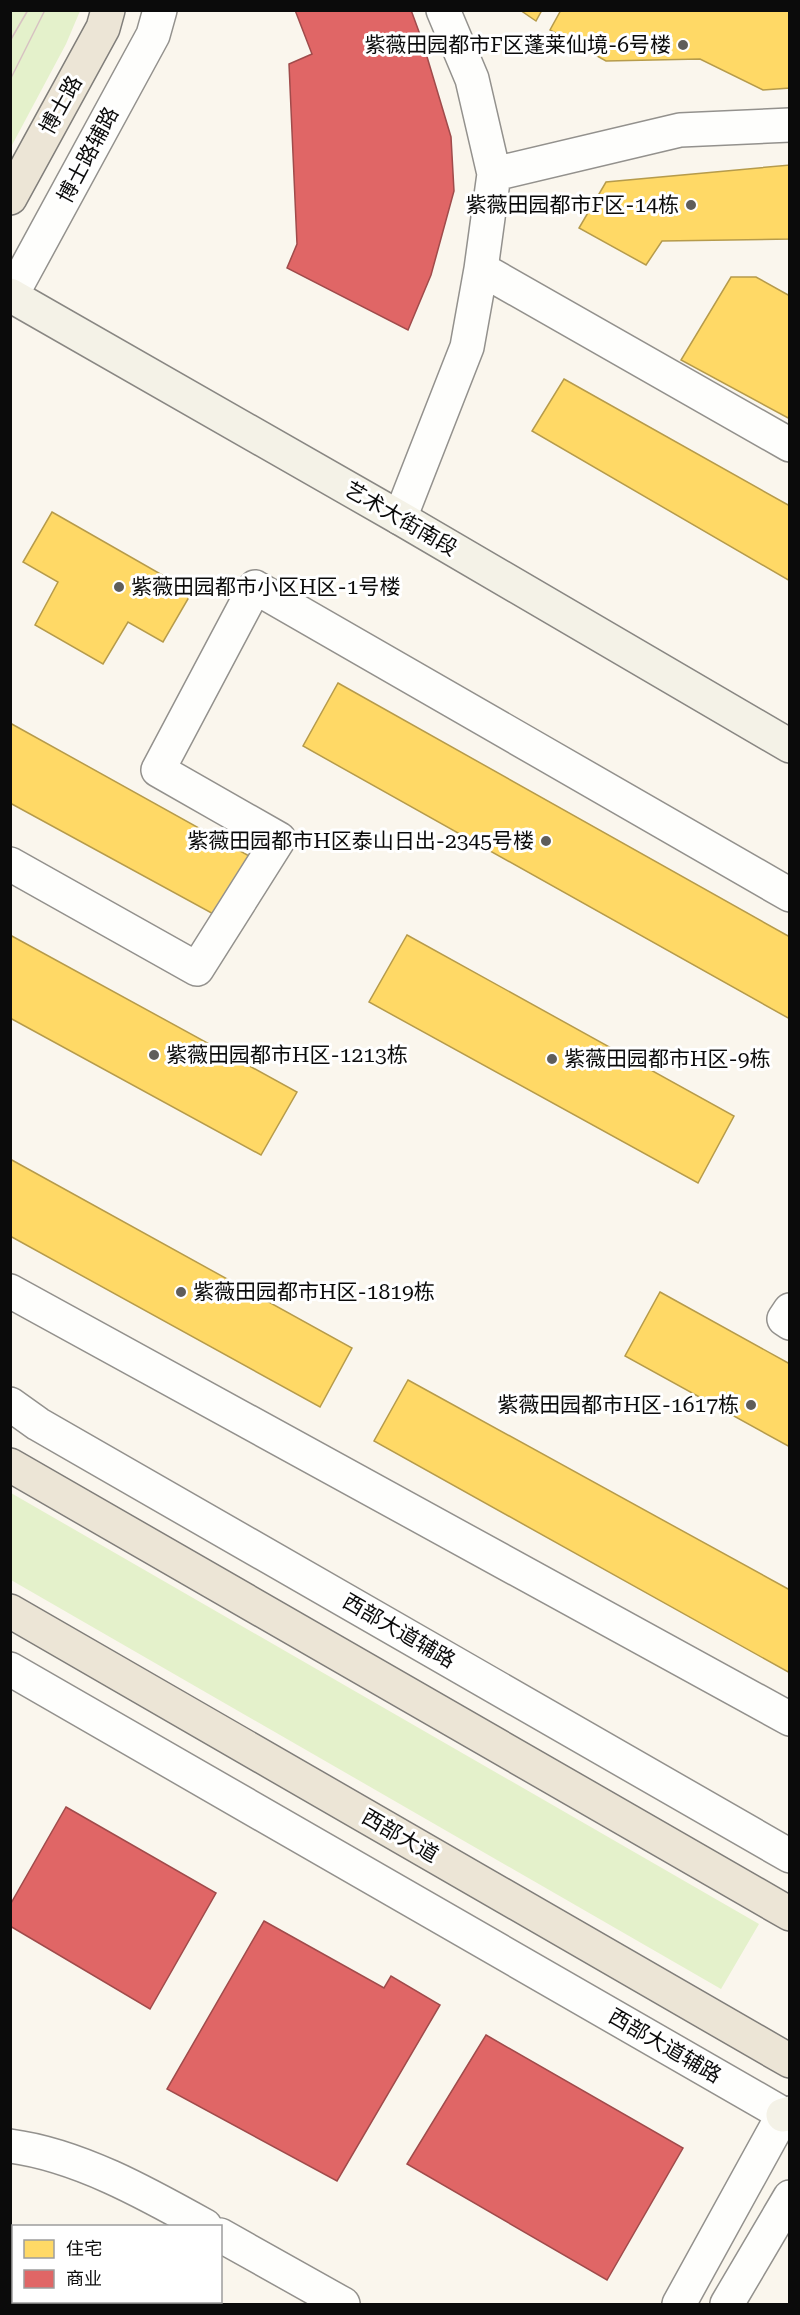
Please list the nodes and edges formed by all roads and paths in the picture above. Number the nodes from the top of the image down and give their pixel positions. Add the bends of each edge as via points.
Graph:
1 (108, 10) edge
2 (160, 10) edge
3 (443, 10) edge
4 (789, 125) edge
5 (494, 174) junction
6 (10, 198) edge
7 (481, 269) junction
8 (11, 297) edge
9 (789, 445) edge
10 (400, 518) junction
11 (789, 746) edge
12 (10, 864) edge
13 (789, 895) edge
14 (10, 1291) edge
15 (789, 1310) edge
16 (789, 1323) edge
17 (10, 1404) edge
18 (10, 1464) edge
19 (10, 1611) edge
20 (10, 1669) edge
21 (789, 1719) edge
22 (789, 1856) edge
23 (789, 1914) edge
24 (789, 2061) edge
25 (787, 2115) edge
26 (10, 2146) edge
27 (789, 2197) edge
28 (203, 2225) edge
29 (222, 2236) edge
30 (344, 2304) edge
31 (679, 2304) edge
32 (727, 2304) edge

1 - 6 main road, 博士路 via 103,28
2 - 8 street, 博士路辅路 via 153,35
3 - 5 street via 472,79
4 - 5 street via 680,130
5 - 7 street
7 - 9 street
7 - 10 street via 467,347
8 - 10 street, 艺术大街南段
10 - 11 street, 艺术大街南段
12 - 13 street via 197,969 279,839 158,770 255,587
14 - 21 street
15 - 16 street via 784,1319
17 - 22 street, 西部大道辅路
18 - 23 main road
19 - 24 main road, 西部大道
20 - 25 street, 西部大道辅路
25 - 31 street
26 - 28 street via 40,2150 140,2190
27 - 32 street
29 - 30 street

